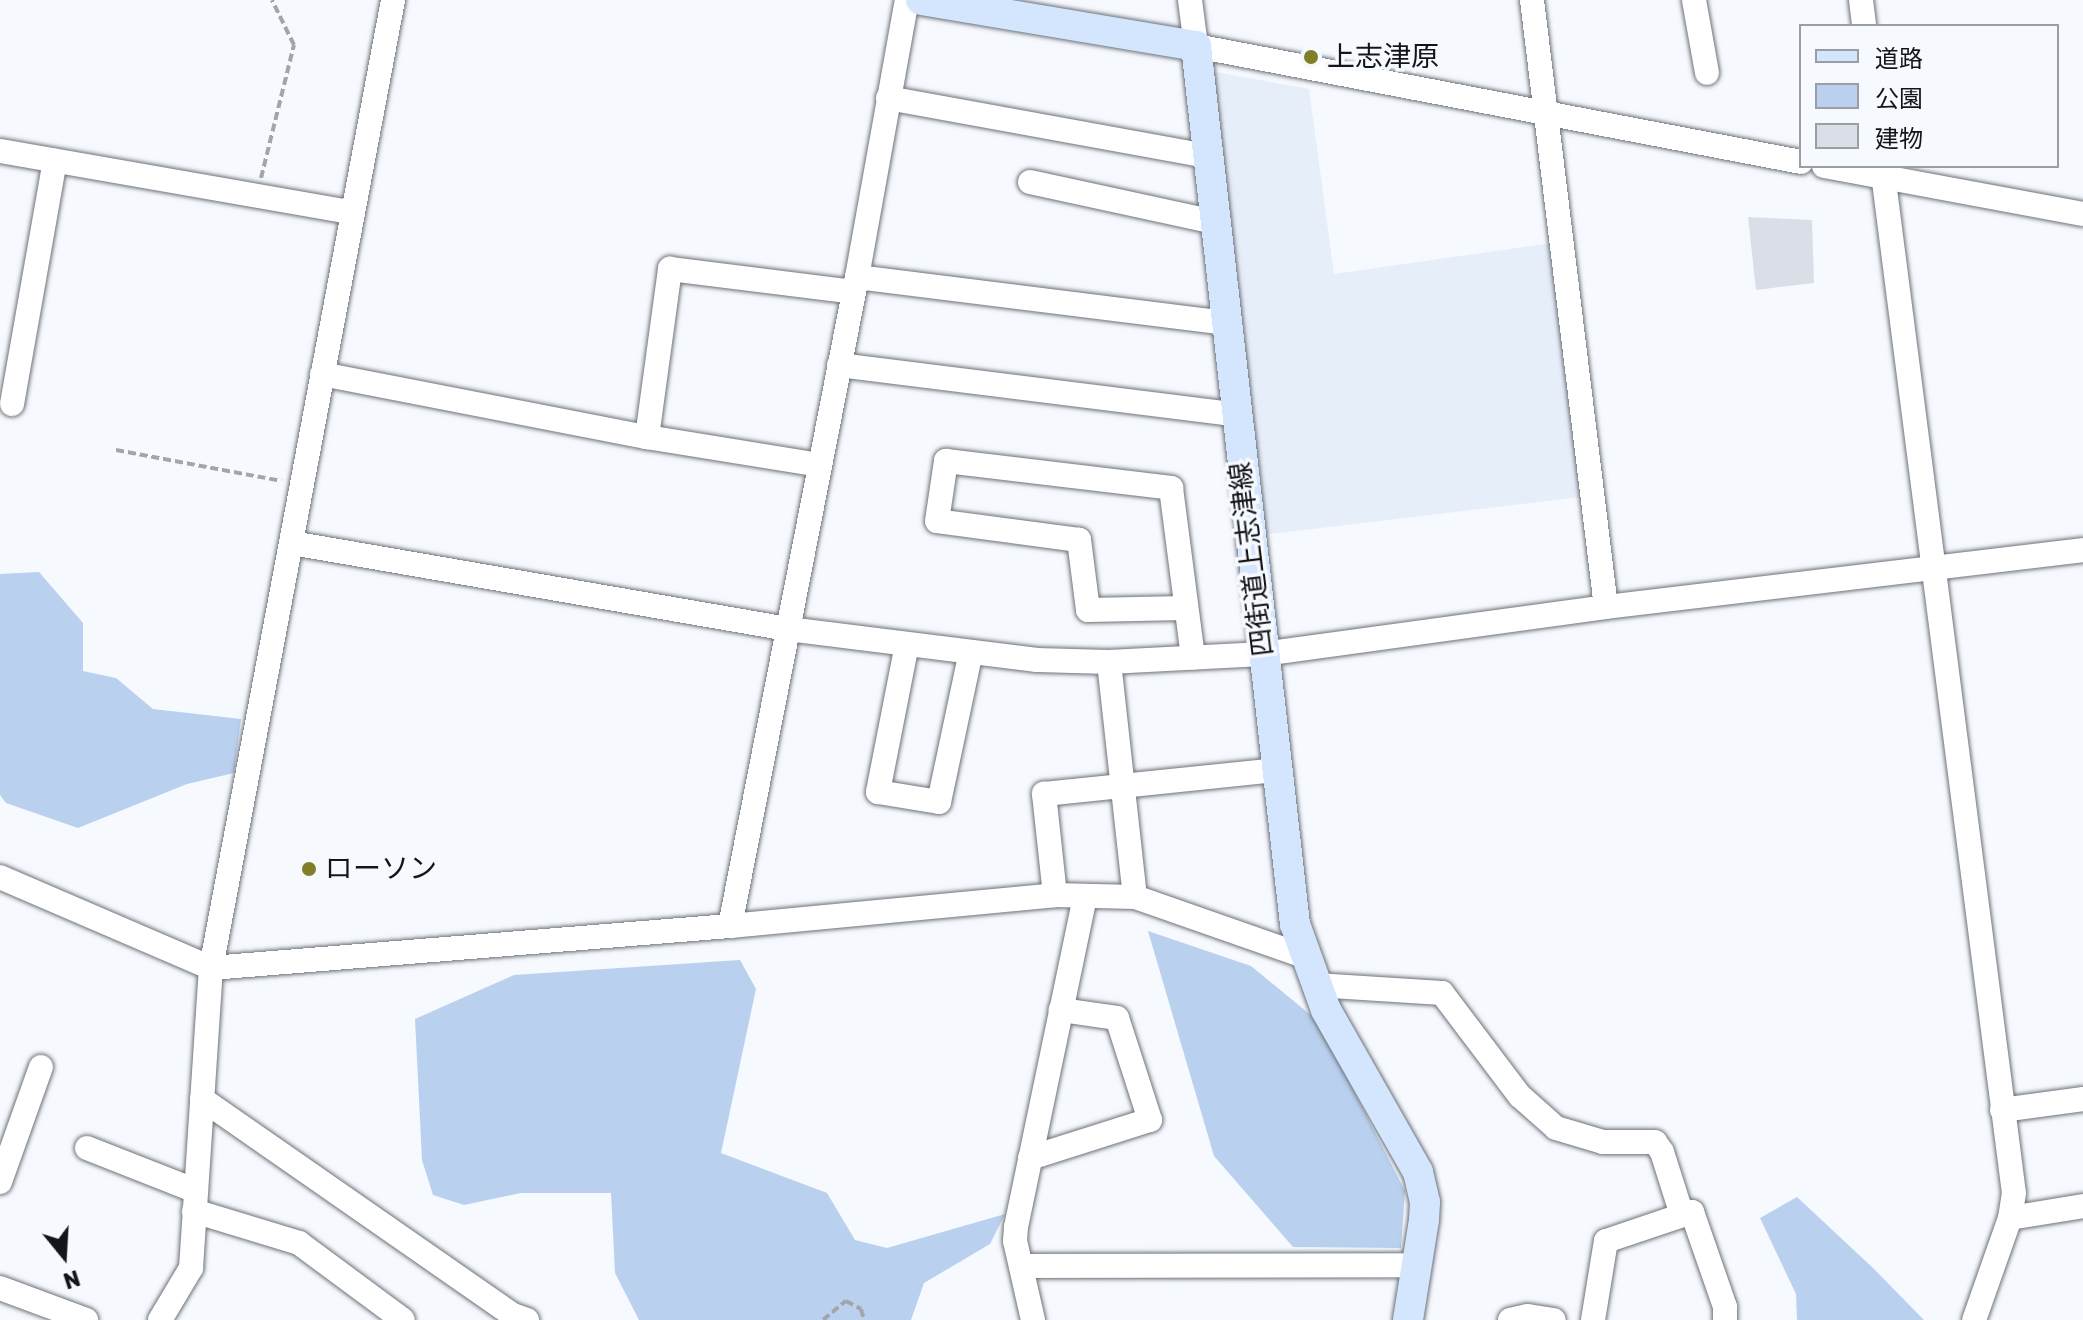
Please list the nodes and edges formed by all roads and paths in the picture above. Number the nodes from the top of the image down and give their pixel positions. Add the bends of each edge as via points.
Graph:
1 (272, 0) edge
2 (393, 0) edge
3 (907, 0) edge
4 (921, 0) edge
5 (1190, 0) edge
6 (1532, 0) edge
7 (1694, 0) edge
8 (1861, 0) edge
9 (1864, 24) edge
10 (1196, 46) junction
11 (1707, 73) dead end
12 (888, 98) junction
13 (1546, 113) junction
14 (0, 151) edge
15 (1207, 156) junction
16 (55, 161) junction
17 (1799, 162) edge
18 (1843, 168) edge
19 (1882, 172) edge
20 (1030, 182) dead end
21 (257, 195) junction
22 (351, 212) junction
23 (2083, 214) edge
24 (1215, 222) junction
25 (855, 284) junction
26 (1225, 323) junction
27 (839, 365) junction
28 (322, 374) junction
29 (12, 404) dead end
30 (1235, 414) junction
31 (647, 437) junction
32 (116, 450) dead end
33 (819, 465) junction
34 (303, 485) junction
35 (292, 543) junction
36 (2083, 550) edge
37 (1933, 569) junction
38 (1606, 607) junction
39 (1185, 608) junction
40 (788, 629) junction
41 (907, 644) junction
42 (971, 652) junction
43 (1263, 654) junction
44 (1193, 658) junction
45 (1109, 662) junction
46 (1276, 770) junction
47 (1122, 784) junction
48 (0, 877) edge
49 (1055, 895) junction
50 (1085, 896) junction
51 (1135, 897) junction
52 (730, 926) junction
53 (1306, 957) junction
54 (211, 968) junction
55 (1316, 985) junction
56 (1061, 1010) junction
57 (41, 1067) dead end
58 (202, 1099) junction
59 (2083, 1099) edge
60 (2002, 1110) junction
61 (87, 1148) dead end
62 (1030, 1158) junction
63 (0, 1182) edge
64 (195, 1201) junction
65 (2083, 1206) edge
66 (1682, 1215) junction
67 (2010, 1218) junction
68 (1418, 1265) junction
69 (1021, 1266) junction
70 (0, 1288) edge
71 (36, 1311) edge
72 (86, 1320) edge
73 (160, 1320) edge
74 (403, 1320) edge
75 (527, 1320) edge
76 (823, 1320) edge
77 (864, 1320) edge
78 (1033, 1320) edge
79 (1408, 1320) edge
80 (1510, 1320) edge
81 (1554, 1320) edge
82 (1593, 1320) edge
83 (1725, 1320) edge
84 (1974, 1320) edge

1 - 21 path via 294,45
2 - 22 street
3 - 12 street
4 - 10 main road
5 - 10 street
6 - 13 street
7 - 11 street
8 - 9 street
10 - 13 street
10 - 15 main road, 四街道上志津線
12 - 15 street
12 - 25 street
13 - 17 street
13 - 38 street
14 - 16 street
15 - 24 main road, 四街道上志津線
16 - 21 street
16 - 29 street
18 - 19 street
19 - 23 street
19 - 37 street
20 - 24 street
21 - 22 street
22 - 28 street
24 - 26 main road, 四街道上志津線
25 - 26 street
25 - 27 street
25 - 31 street via 670,269
26 - 30 main road, 四街道上志津線
27 - 30 street
27 - 33 street
28 - 31 street
28 - 34 street
30 - 43 main road, 四街道上志津線
31 - 33 street
32 - 34 path
33 - 40 street
34 - 35 street
35 - 40 street
35 - 54 street
36 - 37 street
37 - 38 street
37 - 60 street
38 - 43 street
39 - 39 street via 1171,488 946,461 937,521 1079,540 1088,610
39 - 44 street
40 - 41 street
40 - 52 street
41 - 42 street
41 - 42 street via 878,792 939,802
42 - 45 street
43 - 44 street
43 - 46 main road, 四街道上志津線
44 - 45 street
45 - 47 street
46 - 47 street
46 - 53 main road, 四街道上志津線 via 1295,924
47 - 49 street via 1044,794
47 - 51 street
48 - 54 street
49 - 50 street
49 - 52 street
50 - 51 street
50 - 56 street
51 - 53 street
52 - 54 street
53 - 55 main road, 四街道上志津線
54 - 58 street
55 - 66 street via 1442,993 1520,1096 1556,1128 1603,1142 1655,1142
55 - 68 main road, 四街道上志津線 via 1418,1172 1425,1202
56 - 62 street
56 - 62 street via 1117,1018 1150,1120
57 - 63 street
58 - 64 street
58 - 75 street
59 - 60 street
60 - 67 street via 2014,1193
61 - 64 street
62 - 69 street via 1016,1227
64 - 73 street via 191,1268
64 - 74 street via 299,1243
65 - 67 street
66 - 82 street via 1606,1241
66 - 83 street via 1692,1212
67 - 84 street
68 - 69 street
68 - 79 main road, 四街道上志津線
69 - 78 street
70 - 71 street
71 - 72 street
76 - 77 path via 846,1301 861,1309
80 - 81 street

